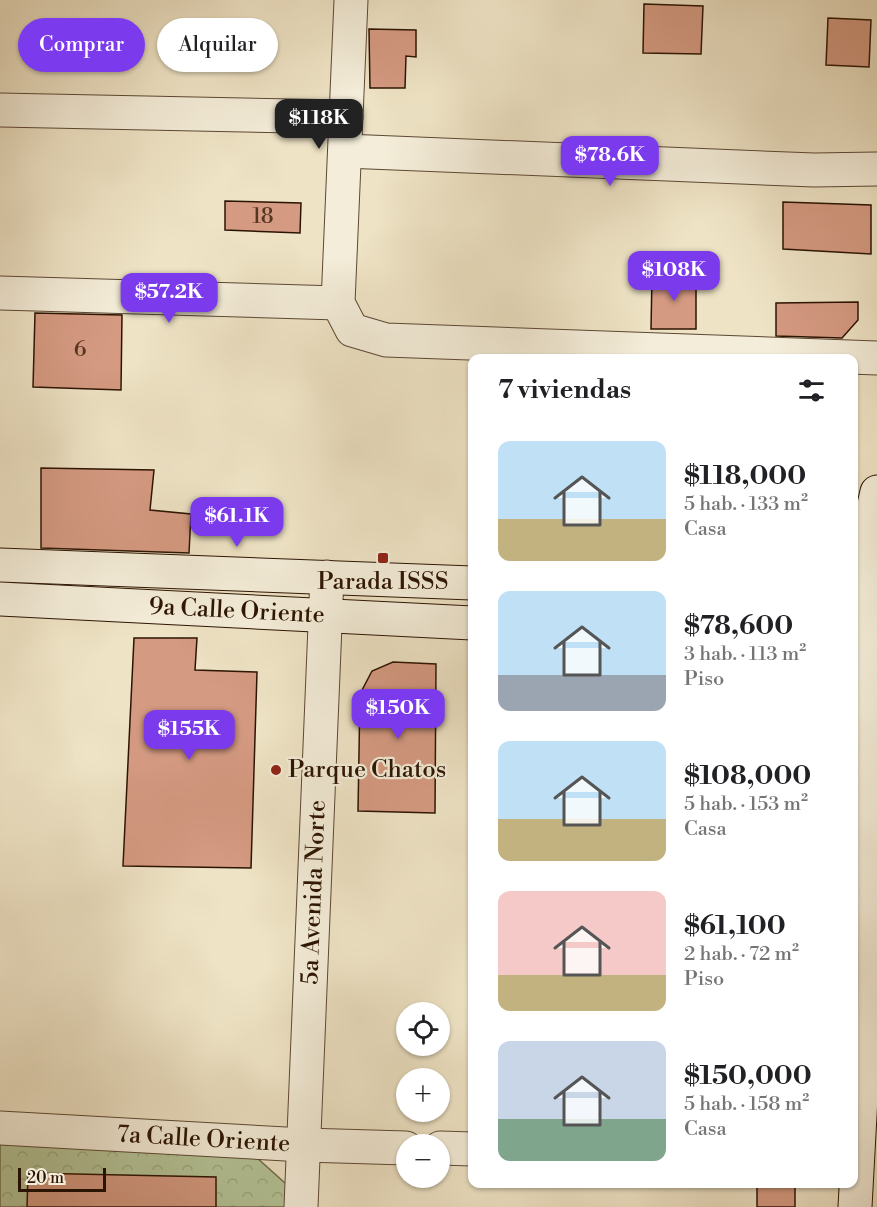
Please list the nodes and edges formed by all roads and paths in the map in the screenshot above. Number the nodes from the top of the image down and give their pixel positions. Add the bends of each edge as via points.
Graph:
1 (351, 0) edge
2 (0, 110) edge
3 (346, 117) junction
4 (345, 151) junction
5 (877, 169) edge
6 (0, 293) edge
7 (338, 303) junction
8 (768, 354) edge
9 (858, 357) edge
10 (877, 358) edge
11 (877, 492) edge
12 (877, 534) edge
13 (858, 549) edge
14 (0, 566) edge
15 (327, 577) junction
16 (468, 583) edge
17 (867, 597) edge
18 (0, 599) edge
19 (326, 615) junction
20 (468, 622) edge
21 (867, 643) edge
22 (875, 853) edge
23 (874, 918) edge
24 (0, 1128) edge
25 (304, 1145) junction
26 (396, 1148) edge
27 (450, 1148) edge
28 (468, 1149) edge
29 (863, 1158) edge
30 (301, 1207) edge
31 (855, 1207) edge

1 - 3 street
2 - 3 street
3 - 4 street
4 - 5 street via 814,170
4 - 7 street
6 - 7 street
7 - 8 street via 352,330 386,340
9 - 10 street
11 - 13 street
12 - 17 street
14 - 15 street, 9a Calle Oriente
15 - 16 street, 9a Calle Oriente
15 - 19 street, 5a Avenida Norte
17 - 21 street
18 - 19 street, 9a Calle Oriente
19 - 20 street, 9a Calle Oriente
19 - 25 street, 5a Avenida Norte
21 - 22 street via 866,775
22 - 23 street
23 - 29 street
24 - 25 street, 7a Calle Oriente
25 - 26 street, 7a Calle Oriente
25 - 30 street, 5a Avenida Norte
27 - 28 street
29 - 31 street

